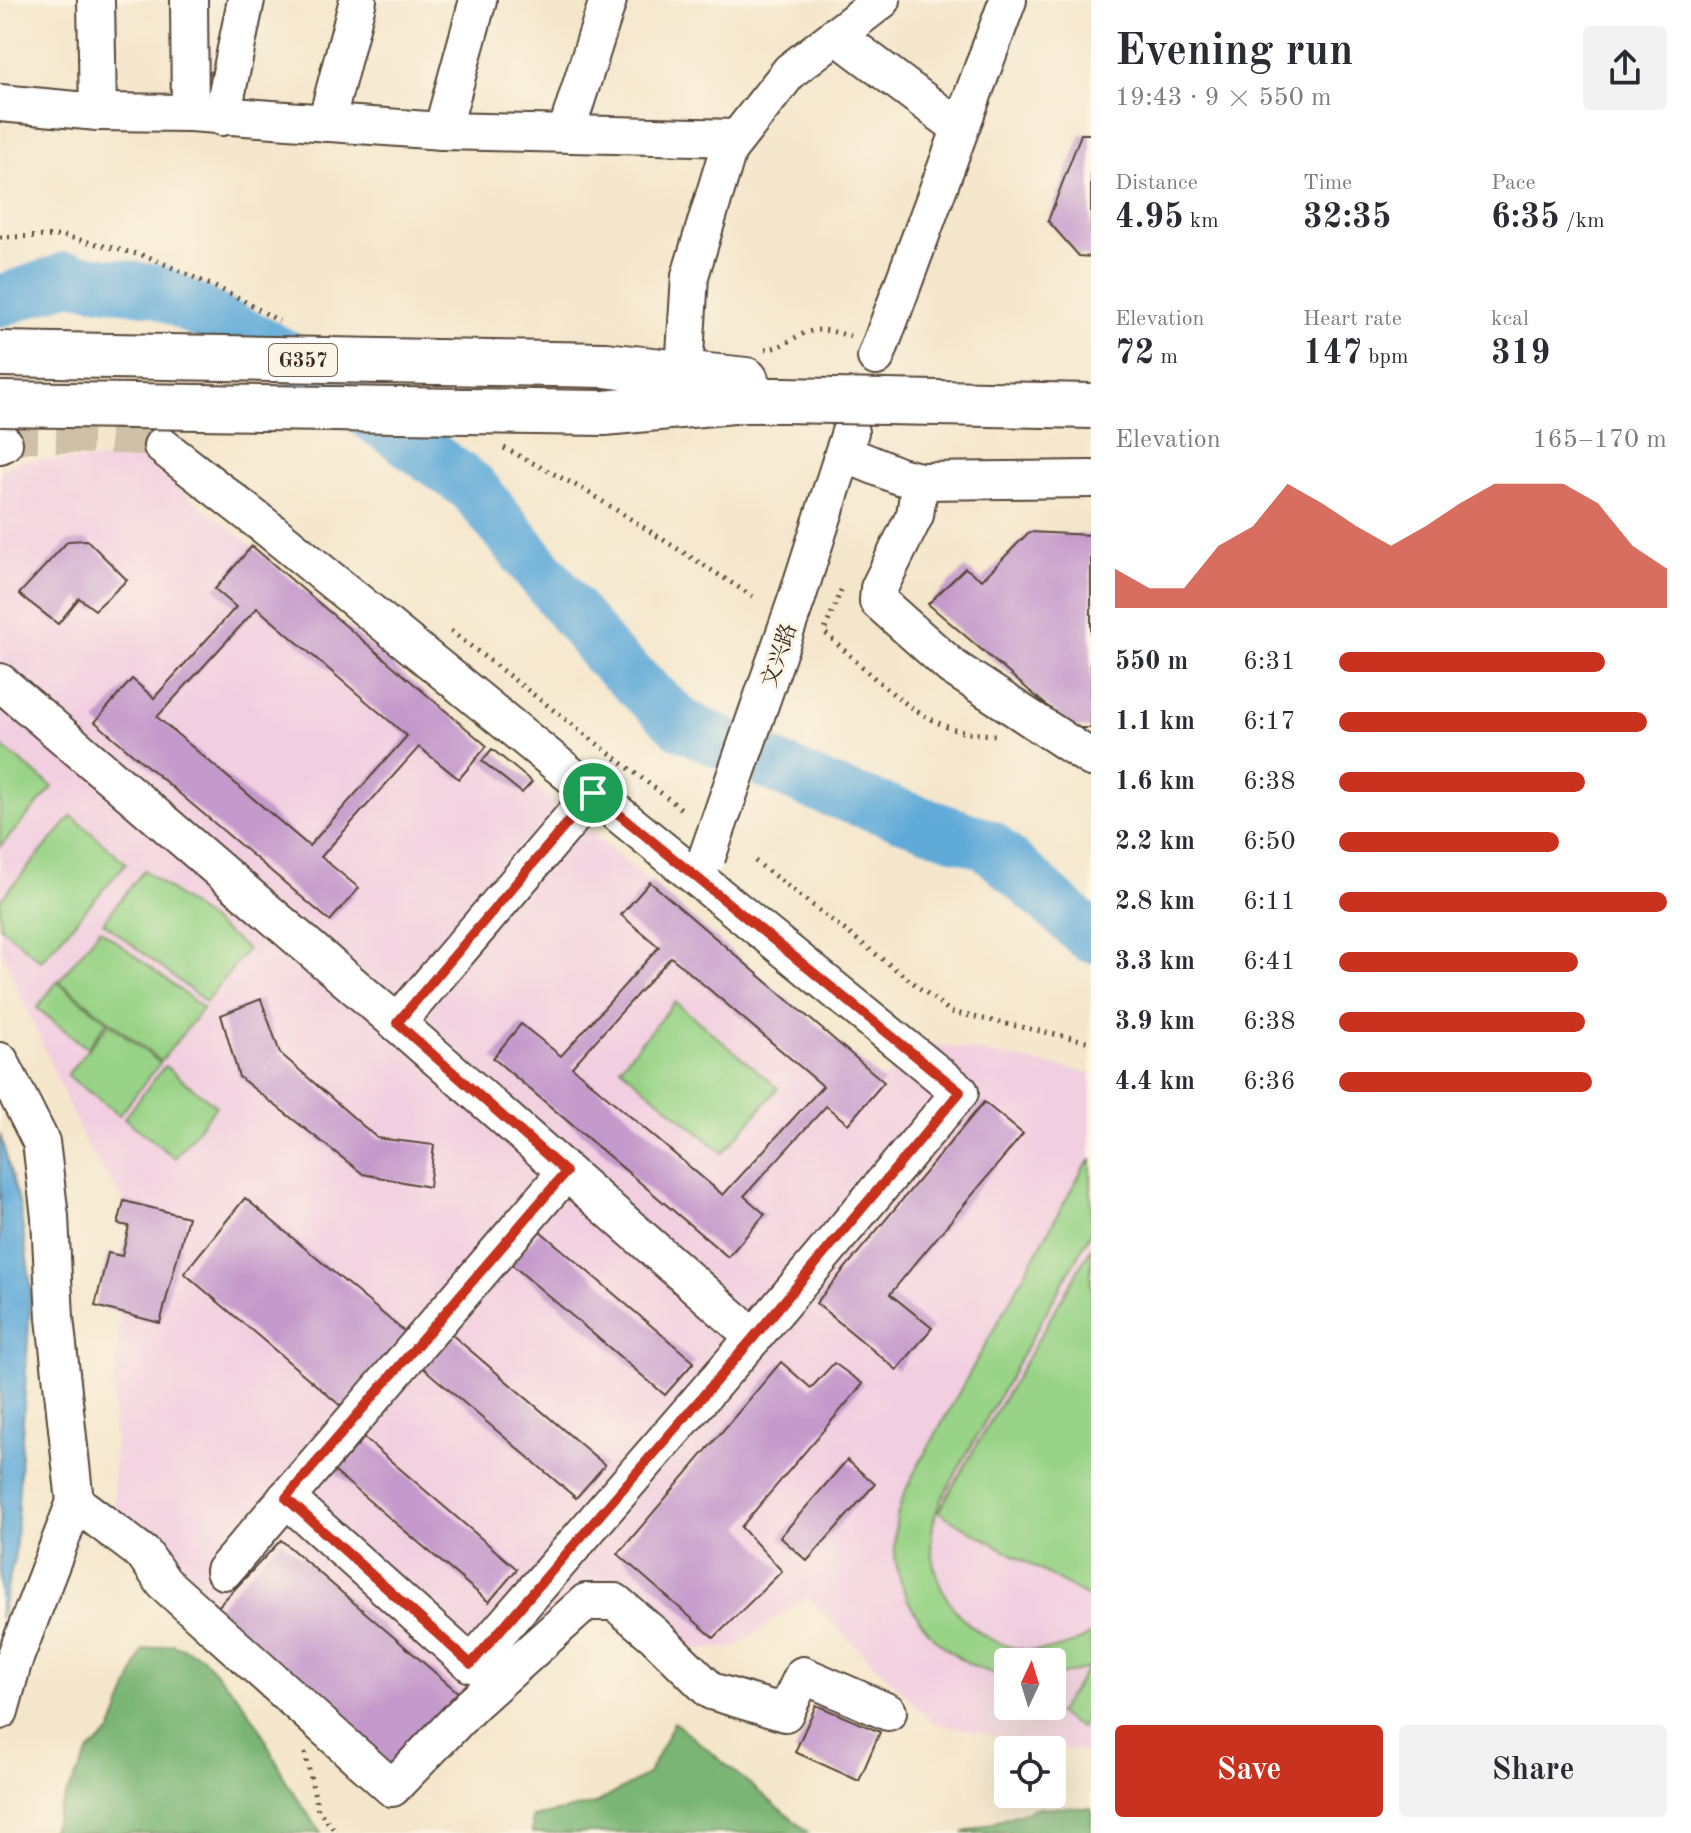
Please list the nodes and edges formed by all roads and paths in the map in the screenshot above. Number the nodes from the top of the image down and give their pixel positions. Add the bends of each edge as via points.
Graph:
1 (96, 0) edge
2 (189, 0) edge
3 (246, 0) edge
4 (358, 0) edge
5 (478, 0) edge
6 (608, 0) edge
7 (882, 0) edge
8 (1008, 0) edge
9 (836, 35) junction
10 (0, 103) edge
11 (98, 112) junction
12 (206, 115) junction
13 (326, 123) junction
14 (960, 128) junction
15 (442, 131) junction
16 (566, 133) junction
17 (737, 138) junction
18 (869, 349) joint
19 (0, 354) edge
20 (777, 376) junction
21 (1091, 385) edge
22 (682, 390) junction
23 (1091, 406) edge
24 (1, 430) edge
25 (162, 446) tunnel mouth
26 (1091, 479) edge
27 (920, 481) junction
28 (841, 590) dead end
29 (0, 682) edge
30 (1003, 736) dead end
31 (1091, 758) edge
32 (593, 793) junction
33 (755, 861) dead end
34 (702, 867) junction
35 (397, 1023) junction
36 (1091, 1042) edge
37 (0, 1061) edge
38 (566, 1172) junction
39 (754, 1337) junction
40 (286, 1498) junction
41 (75, 1502) junction
42 (224, 1571) dead end
43 (292, 1698) junction
44 (0, 1711) edge
45 (888, 1712) dead end
46 (337, 1833) edge

1 - 11 street
2 - 12 street
3 - 12 street
4 - 13 street
5 - 15 street
6 - 16 street
7 - 9 street
8 - 14 street
9 - 14 street
9 - 17 street via 790,71
10 - 11 street
11 - 12 street
12 - 13 street
13 - 15 street
14 - 18 street
15 - 16 street
16 - 17 street
17 - 22 street via 728,150 690,276
18 - 20 path via 831,331 812,331 779,348
19 - 22 highway, G357, bridge via 605,365
20 - 21 highway, G357
20 - 22 highway, G357
20 - 23 highway, G357, bridge
22 - 24 highway, G357, bridge via 604,413
25 - 32 street
26 - 27 street
27 - 31 street via 915,515 879,588 878,601 952,667
27 - 34 street, 文兴路, bridge via 899,476 847,441
28 - 30 path via 824,632 874,679 916,711 955,730
29 - 35 street
32 - 34 street
32 - 35 street
33 - 36 path via 951,1012
34 - 39 street via 960,1092
35 - 38 street
37 - 41 street via 41,1142
38 - 39 street
38 - 40 street
39 - 40 street via 471,1664
40 - 42 street
41 - 43 street via 144,1554 164,1583
41 - 44 street
43 - 45 street via 392,1788 472,1705 586,1602 615,1602 711,1691 785,1713 803,1675
43 - 46 path via 318,1810

